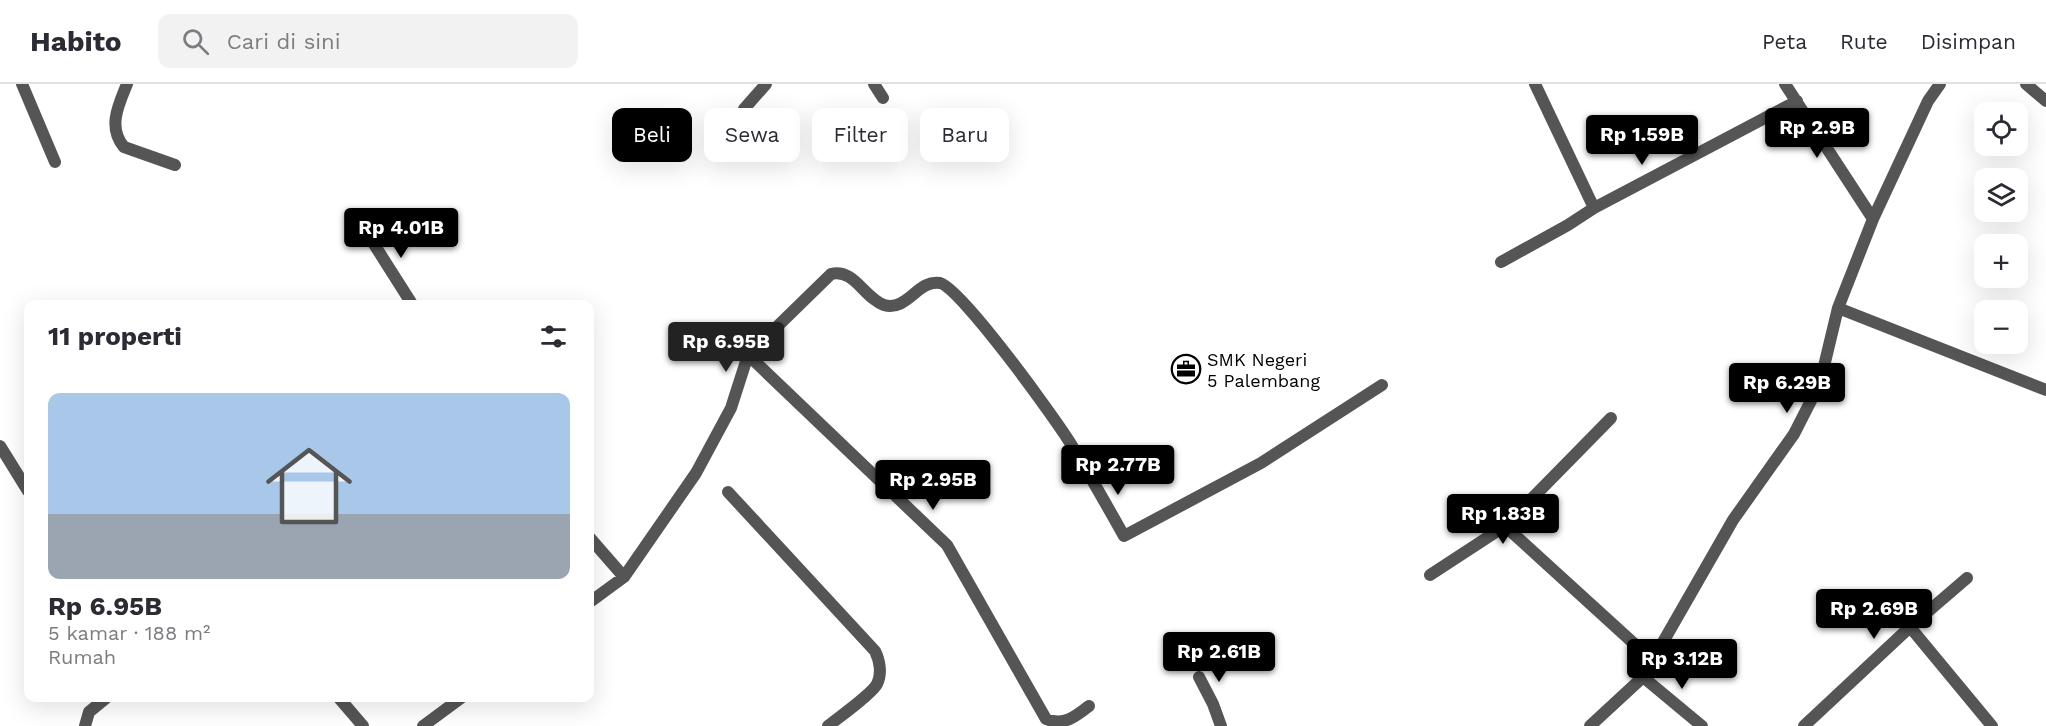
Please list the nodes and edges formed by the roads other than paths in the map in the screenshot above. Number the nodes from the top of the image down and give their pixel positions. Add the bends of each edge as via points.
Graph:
1 (22, 84) edge
2 (127, 84) edge
3 (766, 84) edge
4 (874, 84) edge
5 (1535, 84) edge
6 (1785, 84) edge
7 (1940, 84) edge
8 (2025, 84) edge
9 (883, 98) dead end
10 (1797, 101) junction
11 (2046, 101) edge
12 (745, 108) edge
13 (55, 162) dead end
14 (175, 165) dead end
15 (1594, 208) junction
16 (1874, 219) junction
17 (365, 230) dead end
18 (1501, 262) dead end
19 (409, 300) edge
20 (1838, 308) junction
21 (748, 355) junction
22 (1382, 385) dead end
23 (2046, 390) edge
24 (1611, 418) dead end
25 (0, 446) edge
26 (24, 485) edge
27 (728, 492) dead end
28 (1505, 526) junction
29 (594, 543) edge
30 (1430, 575) dead end
31 (624, 577) junction
32 (1967, 578) dead end
33 (594, 599) edge
34 (1910, 627) junction
35 (1652, 660) junction
36 (1643, 677) junction
37 (1198, 678) dead end
38 (101, 702) edge
39 (342, 702) edge
40 (456, 702) edge
41 (1089, 706) dead end
42 (85, 726) edge
43 (363, 726) edge
44 (423, 726) edge
45 (828, 726) edge
46 (1221, 726) edge
47 (1590, 726) edge
48 (1702, 726) edge
49 (1804, 726) edge
50 (1992, 726) edge

1 - 13 street
2 - 14 street via 114,122 120,142 124,147
3 - 12 street
4 - 9 street
5 - 15 street
6 - 10 street
7 - 16 street via 1928,100
8 - 11 street
10 - 15 street
10 - 16 street
15 - 18 street
16 - 20 street
17 - 19 street
20 - 23 street
20 - 35 street via 1820,382 1794,434 1733,520
21 - 22 street via 831,274 846,275 879,303 891,306 899,305 929,283 946,285 982,324 1068,440 1124,536 1261,463
21 - 31 street via 731,408 696,472
21 - 41 street via 947,545 1046,719 1058,724 1069,721
24 - 28 street
25 - 26 street
27 - 45 street via 875,651 879,660 874,688
28 - 30 street
28 - 35 street
29 - 31 street
31 - 33 street
32 - 34 street
34 - 49 street
34 - 50 street
35 - 36 street
36 - 47 street
36 - 48 street
37 - 46 street
38 - 42 street via 89,712
39 - 43 street
40 - 44 street

